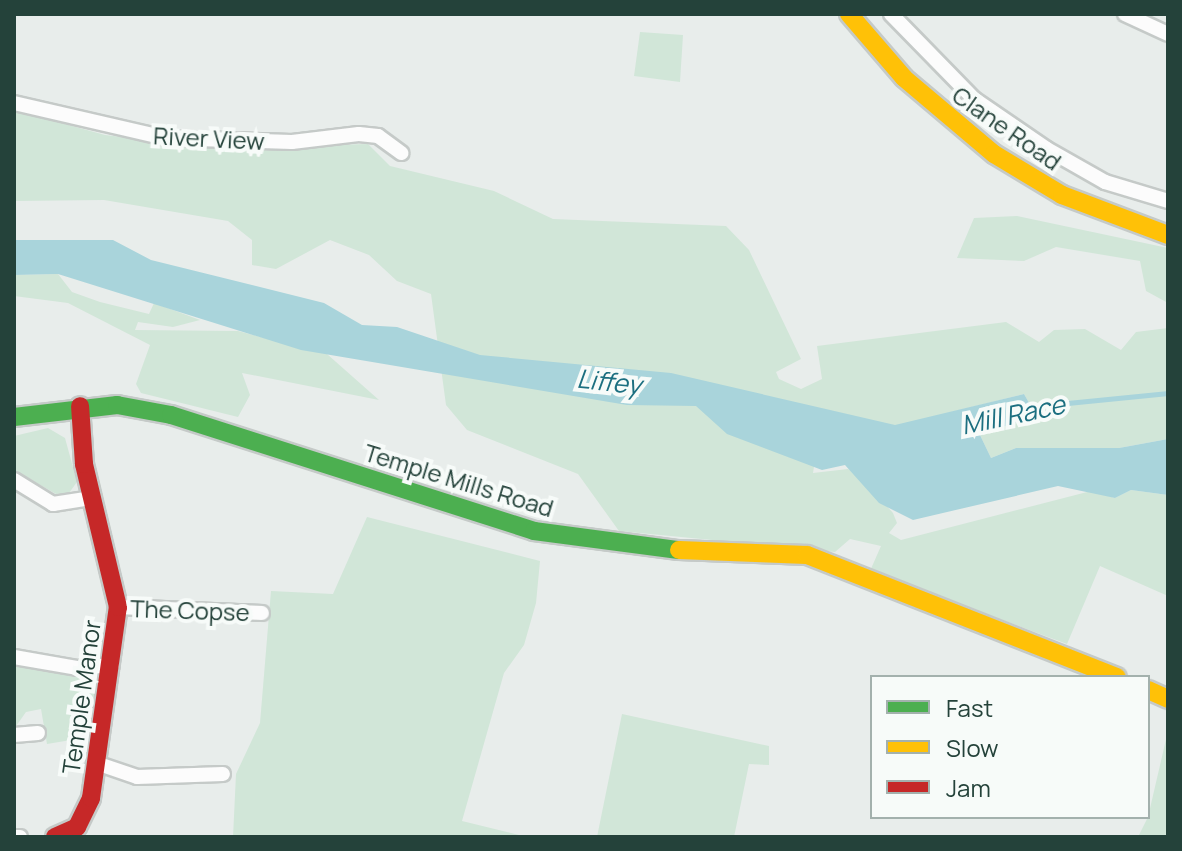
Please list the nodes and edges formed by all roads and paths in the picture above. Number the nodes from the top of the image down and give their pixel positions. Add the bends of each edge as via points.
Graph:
1 (849, 14) edge
2 (891, 14) edge
3 (1125, 14) edge
4 (1168, 34) edge
5 (14, 103) edge
6 (401, 153) dead end
7 (1168, 201) edge
8 (1168, 235) edge
9 (80, 406) junction
10 (14, 417) edge
11 (14, 480) edge
12 (91, 498) junction
13 (118, 607) junction
14 (262, 613) dead end
15 (14, 657) edge
16 (112, 665) junction
17 (1112, 675) edge
18 (38, 733) dead end
19 (14, 735) edge
20 (99, 764) junction
21 (223, 774) dead end
22 (14, 837) edge
23 (20, 837) edge
24 (55, 837) edge

1 - 8 street, Clane Road via 904,78 994,154 1062,195
2 - 7 street via 974,99 1047,149 1105,182
3 - 4 street
5 - 6 street, River View via 166,138 292,142 359,134 378,136
9 - 10 street, Temple Mills Road
9 - 12 street, Temple Manor
9 - 17 street, Temple Mills Road via 205,421 534,531 643,548 807,555
11 - 12 street via 53,504
12 - 13 street, Temple Manor
13 - 14 street, The Copse
13 - 16 street, Temple Manor
15 - 16 street
16 - 20 street, Temple Manor
18 - 19 street
20 - 21 street via 137,777 202,769
20 - 24 street, Temple Manor via 77,827
22 - 23 street

